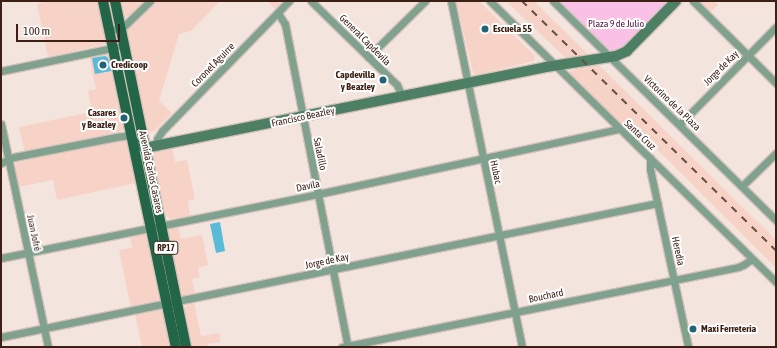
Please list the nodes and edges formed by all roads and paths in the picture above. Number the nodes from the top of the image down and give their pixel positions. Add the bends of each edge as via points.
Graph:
1 (104, 1) edge
2 (115, 1) edge
3 (150, 1) edge
4 (289, 1) edge
5 (310, 1) edge
6 (426, 1) edge
7 (451, 1) edge
8 (490, 1) edge
9 (553, 1) edge
10 (676, 1) edge
11 (693, 1) edge
12 (278, 13) junction
13 (776, 27) edge
14 (122, 28) junction
15 (110, 30) junction
16 (125, 45) junction
17 (113, 48) junction
18 (748, 56) junction
19 (368, 57) junction
20 (610, 57) junction
21 (556, 66) junction
22 (1, 71) edge
23 (776, 83) edge
24 (467, 84) junction
25 (402, 96) junction
26 (302, 118) junction
27 (1, 124) edge
28 (680, 124) junction
29 (618, 129) junction
30 (132, 135) junction
31 (157, 146) junction
32 (145, 148) junction
33 (776, 153) edge
34 (650, 158) junction
35 (9, 159) junction
36 (483, 159) junction
37 (1, 163) edge
38 (742, 186) junction
39 (318, 194) junction
40 (657, 203) junction
41 (776, 220) edge
42 (161, 226) junction
43 (151, 228) junction
44 (499, 236) junction
45 (28, 253) junction
46 (1, 258) edge
47 (752, 259) junction
48 (333, 270) junction
49 (674, 279) junction
50 (776, 282) edge
51 (172, 303) junction
52 (515, 312) junction
53 (45, 329) junction
54 (1, 337) edge
55 (48, 347) edge
56 (176, 347) edge
57 (186, 347) edge
58 (346, 347) edge
59 (522, 347) edge
60 (688, 347) edge

1 - 15 main road, Avenida Carlos Casares / RP17
2 - 14 main road, Avenida Carlos Casares / RP17
3 - 14 street
4 - 12 street, Coronel Aguirre
5 - 19 street, General Capdevila
6 - 19 street
7 - 24 street, Hubac
8 - 21 street, Santa Cruz
9 - 20 street, Victorino de la Plaza
10 - 20 street, Francisco Beazley via 627,51
11 - 18 street
12 - 26 street, Saladillo via 285,24
12 - 31 street, Coronel Aguirre via 162,131 157,139
13 - 18 street, Jorge de Kay
14 - 15 street
14 - 16 main road, Avenida Carlos Casares / RP17
15 - 17 main road, Avenida Carlos Casares / RP17
16 - 17 street
16 - 32 main road, Avenida Carlos Casares / RP17
17 - 22 street
17 - 30 main road, Avenida Carlos Casares / RP17
18 - 23 street
18 - 28 street, Jorge de Kay
19 - 25 street, General Capdevila via 397,85
20 - 21 street, Francisco Beazley
20 - 28 street, Victorino de la Plaza
21 - 24 street, Francisco Beazley
21 - 29 street, Santa Cruz
24 - 25 street, Francisco Beazley
24 - 36 street, Hubac
25 - 26 street, Francisco Beazley
26 - 31 street, Francisco Beazley
26 - 39 street, Saladillo
27 - 35 street, Juan Jofré
28 - 38 street, Victorino de la Plaza
29 - 34 street, Santa Cruz
29 - 36 street, Davila
30 - 32 street
30 - 35 street
30 - 43 main road, Avenida Carlos Casares / RP17
31 - 32 street, Francisco Beazley
32 - 42 main road, Avenida Carlos Casares / RP17
33 - 38 street
34 - 40 street, Heredia
34 - 47 street, Santa Cruz
35 - 37 street
35 - 45 street, Juan Jofré
36 - 39 street, Davila
36 - 44 street, Hubac
38 - 41 street, Victorino de la Plaza
39 - 42 street, Davila
39 - 48 street, Saladillo
40 - 44 street, Jorge de Kay
40 - 49 street, Heredia
42 - 43 street, Davila
42 - 51 main road, Avenida Carlos Casares / RP17
43 - 45 street, Davila
43 - 51 main road, Avenida Carlos Casares / RP17
44 - 48 street, Jorge de Kay
44 - 52 street, Hubac
45 - 46 street, Davila
45 - 53 street, Juan Jofré
47 - 49 street, Bouchard via 738,267
47 - 50 street, Santa Cruz
48 - 51 street, Jorge de Kay
48 - 58 street, Saladillo
49 - 52 street, Bouchard
49 - 60 street, Heredia
51 - 53 street, Jorge de Kay
51 - 56 main road, Avenida Carlos Casares / RP17
51 - 57 main road, Avenida Carlos Casares / RP17
52 - 58 street, Bouchard
52 - 59 street, Hubac
53 - 54 street, Jorge de Kay
53 - 55 street, Juan Jofré

